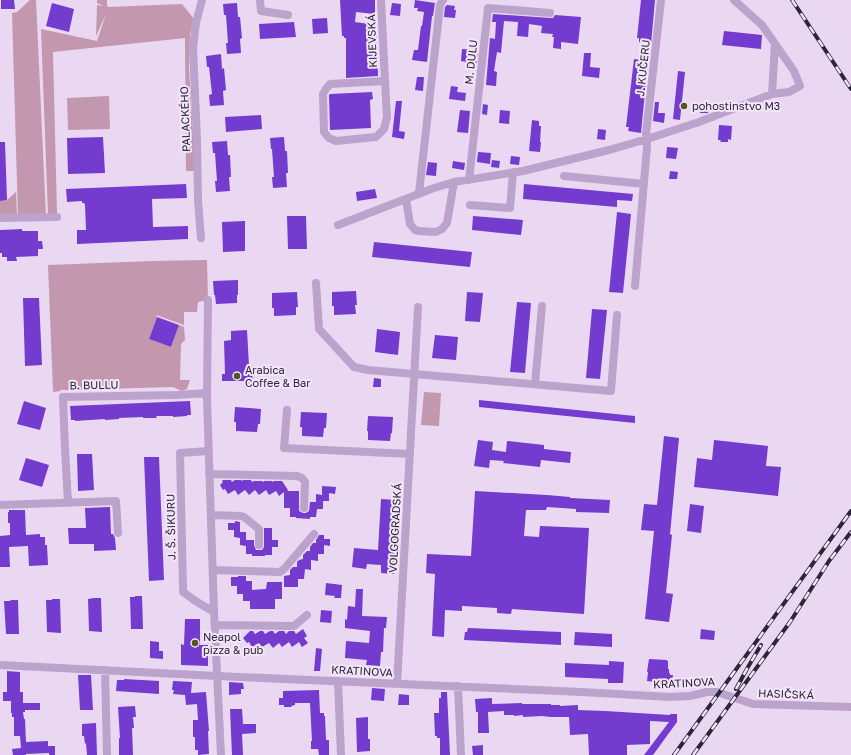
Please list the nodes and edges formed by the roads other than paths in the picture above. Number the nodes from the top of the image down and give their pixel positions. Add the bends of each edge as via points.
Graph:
1 (202, 0) edge
2 (260, 0) edge
3 (381, 0) edge
4 (443, 0) edge
5 (661, 0) edge
6 (734, 0) edge
7 (550, 13) dead end
8 (288, 14) dead end
9 (775, 44) junction
10 (385, 81) junction
11 (772, 94) junction
12 (647, 139) junction
13 (513, 172) junction
14 (564, 176) dead end
15 (469, 180) junction
16 (454, 182) junction
17 (644, 184) junction
18 (420, 193) junction
19 (406, 199) junction
20 (470, 204) dead end
21 (57, 217) dead end
22 (0, 218) edge
23 (338, 225) dead end
24 (202, 238) dead end
25 (316, 283) dead end
26 (635, 286) dead end
27 (208, 300) dead end
28 (542, 306) dead end
29 (418, 308) dead end
30 (617, 315) dead end
31 (414, 373) junction
32 (535, 384) junction
33 (207, 393) junction
34 (287, 410) dead end
35 (208, 451) junction
36 (410, 454) junction
37 (209, 474) junction
38 (68, 503) junction
39 (0, 505) edge
40 (304, 508) dead end
41 (211, 515) junction
42 (118, 533) dead end
43 (314, 534) dead end
44 (259, 545) dead end
45 (212, 570) junction
46 (214, 612) junction
47 (307, 615) dead end
48 (215, 625) junction
49 (0, 665) edge
50 (105, 670) junction
51 (218, 676) junction
52 (338, 681) junction
53 (397, 684) junction
54 (458, 686) junction
55 (723, 693) joint
56 (851, 707) edge
57 (108, 755) edge
58 (221, 755) edge
59 (341, 755) edge
60 (461, 755) edge

1 - 24 street, PALACKÉHO via 193,48 198,200
2 - 8 street via 261,11
3 - 10 street, KIJEVSKÁ
4 - 18 street via 440,5
5 - 12 street, J. KUČERU
6 - 9 street via 762,26
7 - 15 street, M. DULU via 488,8
9 - 11 street
9 - 11 street via 794,71 800,86 789,92
10 - 10 street, KIJEVSKÁ via 387,117 384,129 376,137 336,141 329,138 324,132 323,94 330,84
11 - 12 street
12 - 13 street
12 - 17 street
13 - 15 street
13 - 20 street via 510,208
14 - 17 street
15 - 16 street
16 - 18 street
16 - 19 street via 447,223 436,232 414,230 410,224
17 - 26 street
18 - 19 street
19 - 23 street
21 - 22 street
25 - 31 street via 319,329 354,367
27 - 33 street
28 - 32 street
29 - 31 street, VOLGOGRADSKÁ
30 - 32 street via 611,391
31 - 32 street
31 - 36 street, VOLGOGRADSKÁ
33 - 35 street
33 - 38 street, B. BULLU via 63,397
34 - 36 street via 284,448
35 - 37 street
35 - 46 street, J. Š. ŠIKURU via 180,453 183,592
36 - 53 street, VOLGOGRADSKÁ
37 - 40 street via 298,476 305,482
37 - 41 street
38 - 39 street
38 - 42 street via 116,501
41 - 44 street via 244,517 259,529
41 - 45 street
43 - 45 street via 280,572
45 - 46 street
46 - 48 street
47 - 48 street via 294,626
48 - 51 street
49 - 50 street, KRATINOVA
50 - 51 street, KRATINOVA
50 - 57 street
51 - 52 street, KRATINOVA
51 - 58 street
52 - 53 street, KRATINOVA
52 - 59 street
53 - 54 street, KRATINOVA
54 - 55 street, KRATINOVA via 670,697
54 - 60 street
55 - 56 street, HASIČSKÁ via 753,704

